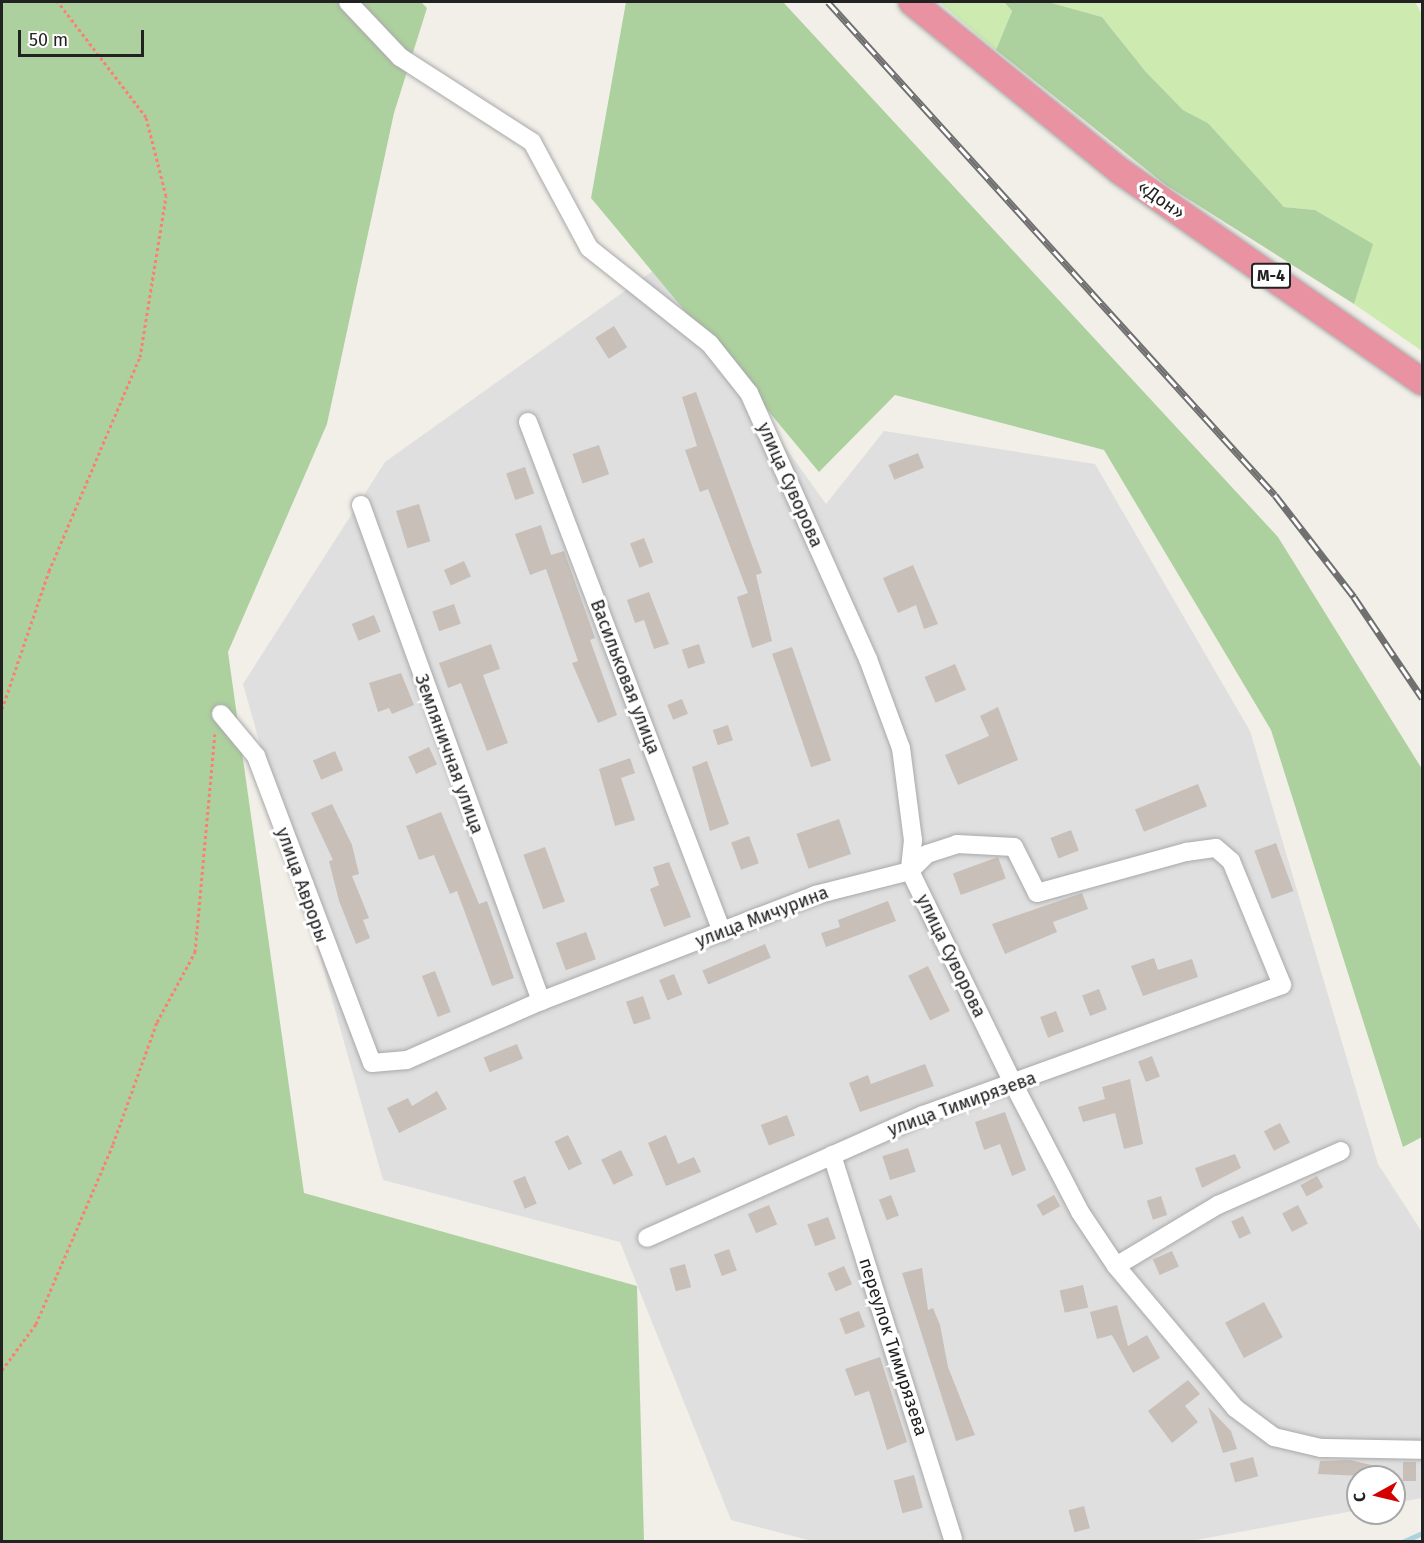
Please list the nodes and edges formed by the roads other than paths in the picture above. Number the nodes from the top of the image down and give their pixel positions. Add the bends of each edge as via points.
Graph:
1 (348, 2) edge
2 (912, 2) edge
3 (1422, 382) edge
4 (528, 422) dead end
5 (361, 505) dead end
6 (221, 714) road end
7 (910, 871) junction
8 (722, 932) junction
9 (1282, 986) joint
10 (541, 1001) junction
11 (372, 1063) joint
12 (1014, 1085) junction
13 (1341, 1151) dead end
14 (832, 1155) junction
15 (647, 1238) dead end
16 (1116, 1266) junction
17 (1422, 1450) edge
18 (953, 1539) dead end

1 - 7 street, улица Суворова via 400,57 532,142 589,248 659,299 710,344 749,393 868,659 901,748 913,840
2 - 3 highway, «Дон» / М-4 via 1120,171
4 - 8 street, Васильковая улица
5 - 10 street, Земляничная улица
6 - 11 street, улица Авроры via 256,756
7 - 8 street, улица Мичурина via 815,895
7 - 9 street, улица Мичурина via 927,854 957,844 997,842 1014,847 1037,893 1186,852 1216,848 1231,861
7 - 12 street, улица Суворова
8 - 10 street, улица Мичурина
9 - 12 street, улица Тимирязева
10 - 11 street, улица Мичурина via 407,1060
12 - 14 street, улица Тимирязева via 923,1115
12 - 16 street, улица Суворова via 1080,1212
13 - 16 street via 1218,1205
14 - 15 street, улица Тимирязева
14 - 18 street, переулок Тимирязева
16 - 17 street, улица Суворова via 1235,1408 1274,1437 1321,1448

